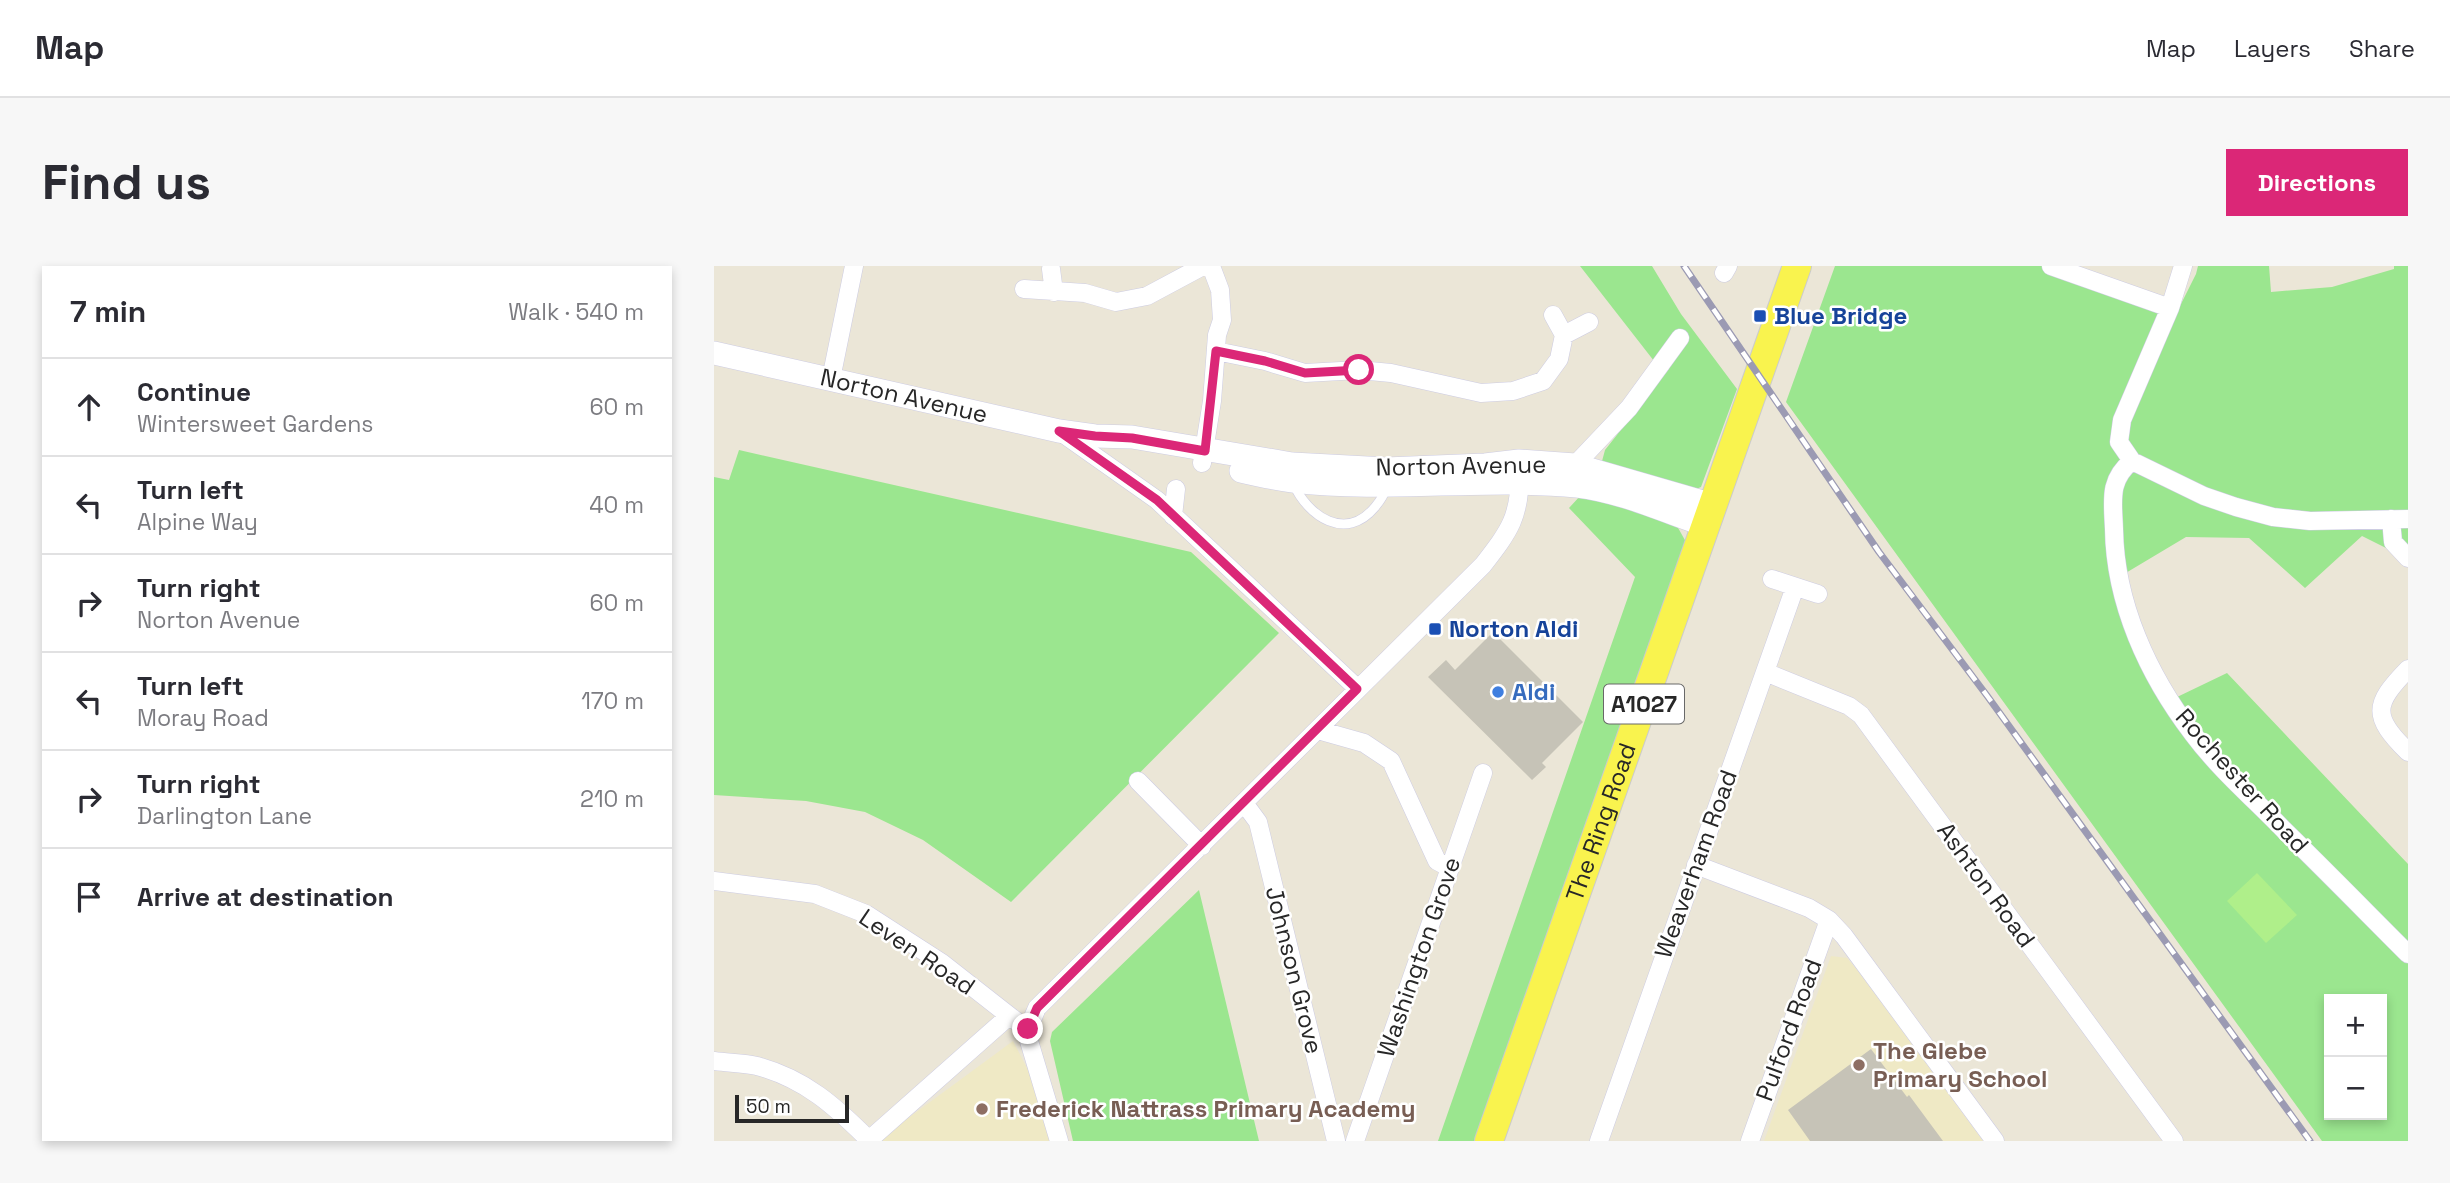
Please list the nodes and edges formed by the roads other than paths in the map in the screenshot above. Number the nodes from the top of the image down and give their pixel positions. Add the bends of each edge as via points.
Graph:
1 (854, 266) edge
2 (1203, 266) edge
3 (1211, 266) edge
4 (1797, 266) edge
5 (2050, 266) edge
6 (2183, 266) edge
7 (1051, 269) dead end
8 (1024, 289) dead end
9 (1054, 292) junction
10 (2170, 308) junction
11 (1553, 315) dead end
12 (1589, 322) dead end
13 (1564, 335) junction
14 (1680, 338) dead end
15 (1216, 351) junction
16 (714, 353) edge
17 (831, 379) junction
18 (1059, 431) junction
19 (1204, 457) junction
20 (2132, 461) junction
21 (1520, 472) junction
22 (1292, 473) junction
23 (1577, 476) junction
24 (1386, 477) junction
25 (1176, 489) dead end
26 (1709, 515) junction
27 (1173, 516) junction
28 (2400, 519) edge
29 (2408, 558) edge
30 (1772, 579) dead end
31 (1795, 587) junction
32 (1818, 594) dead end
33 (2408, 670) edge
34 (1765, 672) junction
35 (1357, 689) junction
36 (1318, 730) junction
37 (2408, 752) edge
38 (1483, 773) dead end
39 (1138, 781) dead end
40 (1244, 803) junction
41 (1202, 846) junction
42 (1696, 865) junction
43 (1450, 868) junction
44 (714, 881) edge
45 (1829, 920) junction
46 (2408, 954) edge
47 (1008, 1017) junction
48 (1028, 1029) junction
49 (714, 1062) edge
50 (1059, 1141) edge
51 (1336, 1141) edge
52 (1355, 1141) edge
53 (1489, 1141) edge
54 (1599, 1141) edge
55 (1750, 1141) edge
56 (1995, 1141) edge
57 (2174, 1141) edge

1 - 17 street
2 - 9 street via 1147,296 1116,302 1085,293
3 - 15 street via 1222,304
4 - 26 main road, The Ring Road / A1027
5 - 10 street
6 - 10 street
7 - 9 street
8 - 9 street
10 - 20 street via 2122,420 2119,442
11 - 13 street
12 - 13 street
13 - 15 street via 1559,359 1543,382 1513,391 1481,393 1380,372 1305,373
14 - 23 street
15 - 19 street
16 - 17 street, Norton Avenue
17 - 18 street, Norton Avenue
18 - 19 street, Norton Avenue via 1132,438
18 - 27 street
19 - 22 street, Norton Avenue
20 - 28 street via 2204,496 2273,517
20 - 46 street, Rochester Road via 2120,470 2114,490 2117,566 2135,634 2162,689 2225,771
21 - 23 street, Norton Avenue
21 - 24 street, Norton Avenue
21 - 35 street via 1518,506 1508,534 1483,565
22 - 24 street, Norton Avenue
22 - 24 lane via 1298,495 1310,511 1347,524 1368,515 1385,496
23 - 26 street, Norton Avenue
25 - 27 street
26 - 53 main road, The Ring Road / A1027
27 - 35 street
28 - 29 street via 2393,542
30 - 31 street
31 - 32 street
31 - 34 street, Weaverham Road
33 - 37 street via 2381,706 2386,728
34 - 42 street, Weaverham Road
34 - 57 street, Ashton Road via 1861,715
35 - 36 street
36 - 40 street
36 - 43 street via 1364,743 1391,761 1437,860
38 - 43 street, Washington Grove
39 - 41 street
40 - 41 street
40 - 51 street, Johnson Grove via 1258,822
41 - 48 street via 1037,1008
42 - 45 street via 1810,908
42 - 54 street, Weaverham Road
43 - 52 street, Washington Grove
44 - 47 street, Leven Road via 815,894 866,914 942,963
45 - 55 street, Pulford Road
45 - 56 street
47 - 48 street, Leven Road
47 - 49 street via 869,1140 803,1083 756,1066
48 - 50 street

